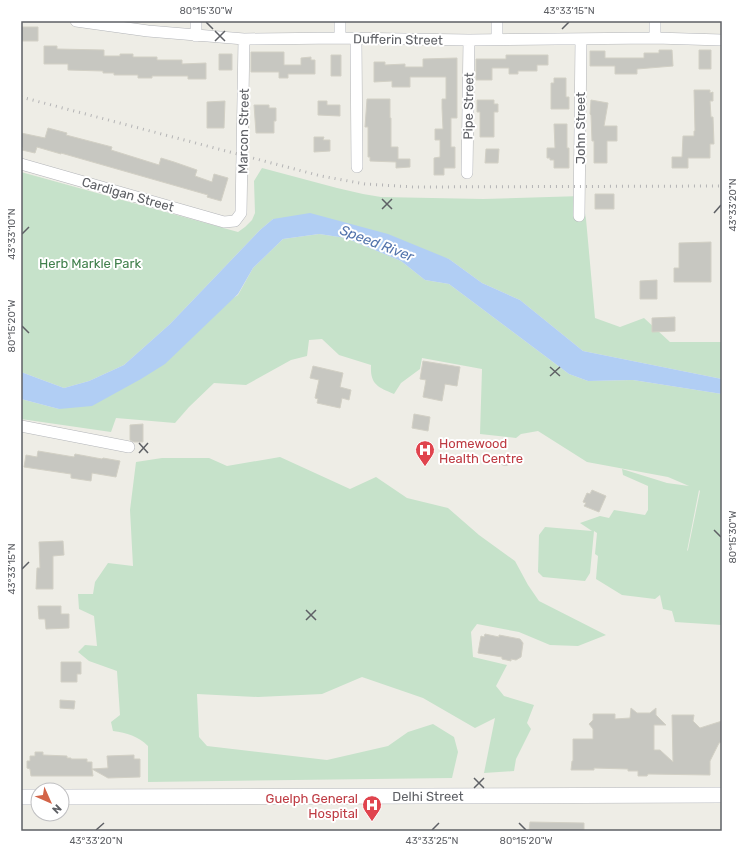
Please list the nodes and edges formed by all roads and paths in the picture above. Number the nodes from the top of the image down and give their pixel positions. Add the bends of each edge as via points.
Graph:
1 (76, 21) edge
2 (196, 21) edge
3 (340, 21) edge
4 (497, 21) edge
5 (655, 21) edge
6 (196, 36) junction
7 (340, 38) junction
8 (655, 38) junction
9 (356, 39) junction
10 (497, 39) junction
11 (581, 39) junction
12 (244, 40) junction
13 (469, 40) junction
14 (722, 40) edge
15 (21, 164) edge
16 (357, 167) dead end
17 (467, 173) dead end
18 (579, 216) dead end
19 (235, 221) joint
20 (21, 426) edge
21 (129, 447) dead end
22 (722, 796) edge
23 (70, 797) edge

1 - 6 street, Dufferin Street
2 - 6 street
3 - 7 street
4 - 10 street
5 - 8 street
6 - 12 street, Dufferin Street
7 - 9 street, Dufferin Street
7 - 12 street, Dufferin Street
8 - 11 street, Dufferin Street
8 - 14 street, Dufferin Street
9 - 13 street, Dufferin Street
9 - 16 street
10 - 11 street, Dufferin Street
10 - 13 street, Dufferin Street
11 - 18 street, John Street
12 - 19 street, Marcon Street via 241,212
13 - 17 street, Pipe Street
15 - 19 street, Cardigan Street via 224,222
20 - 21 street
22 - 23 street, Delhi Street

